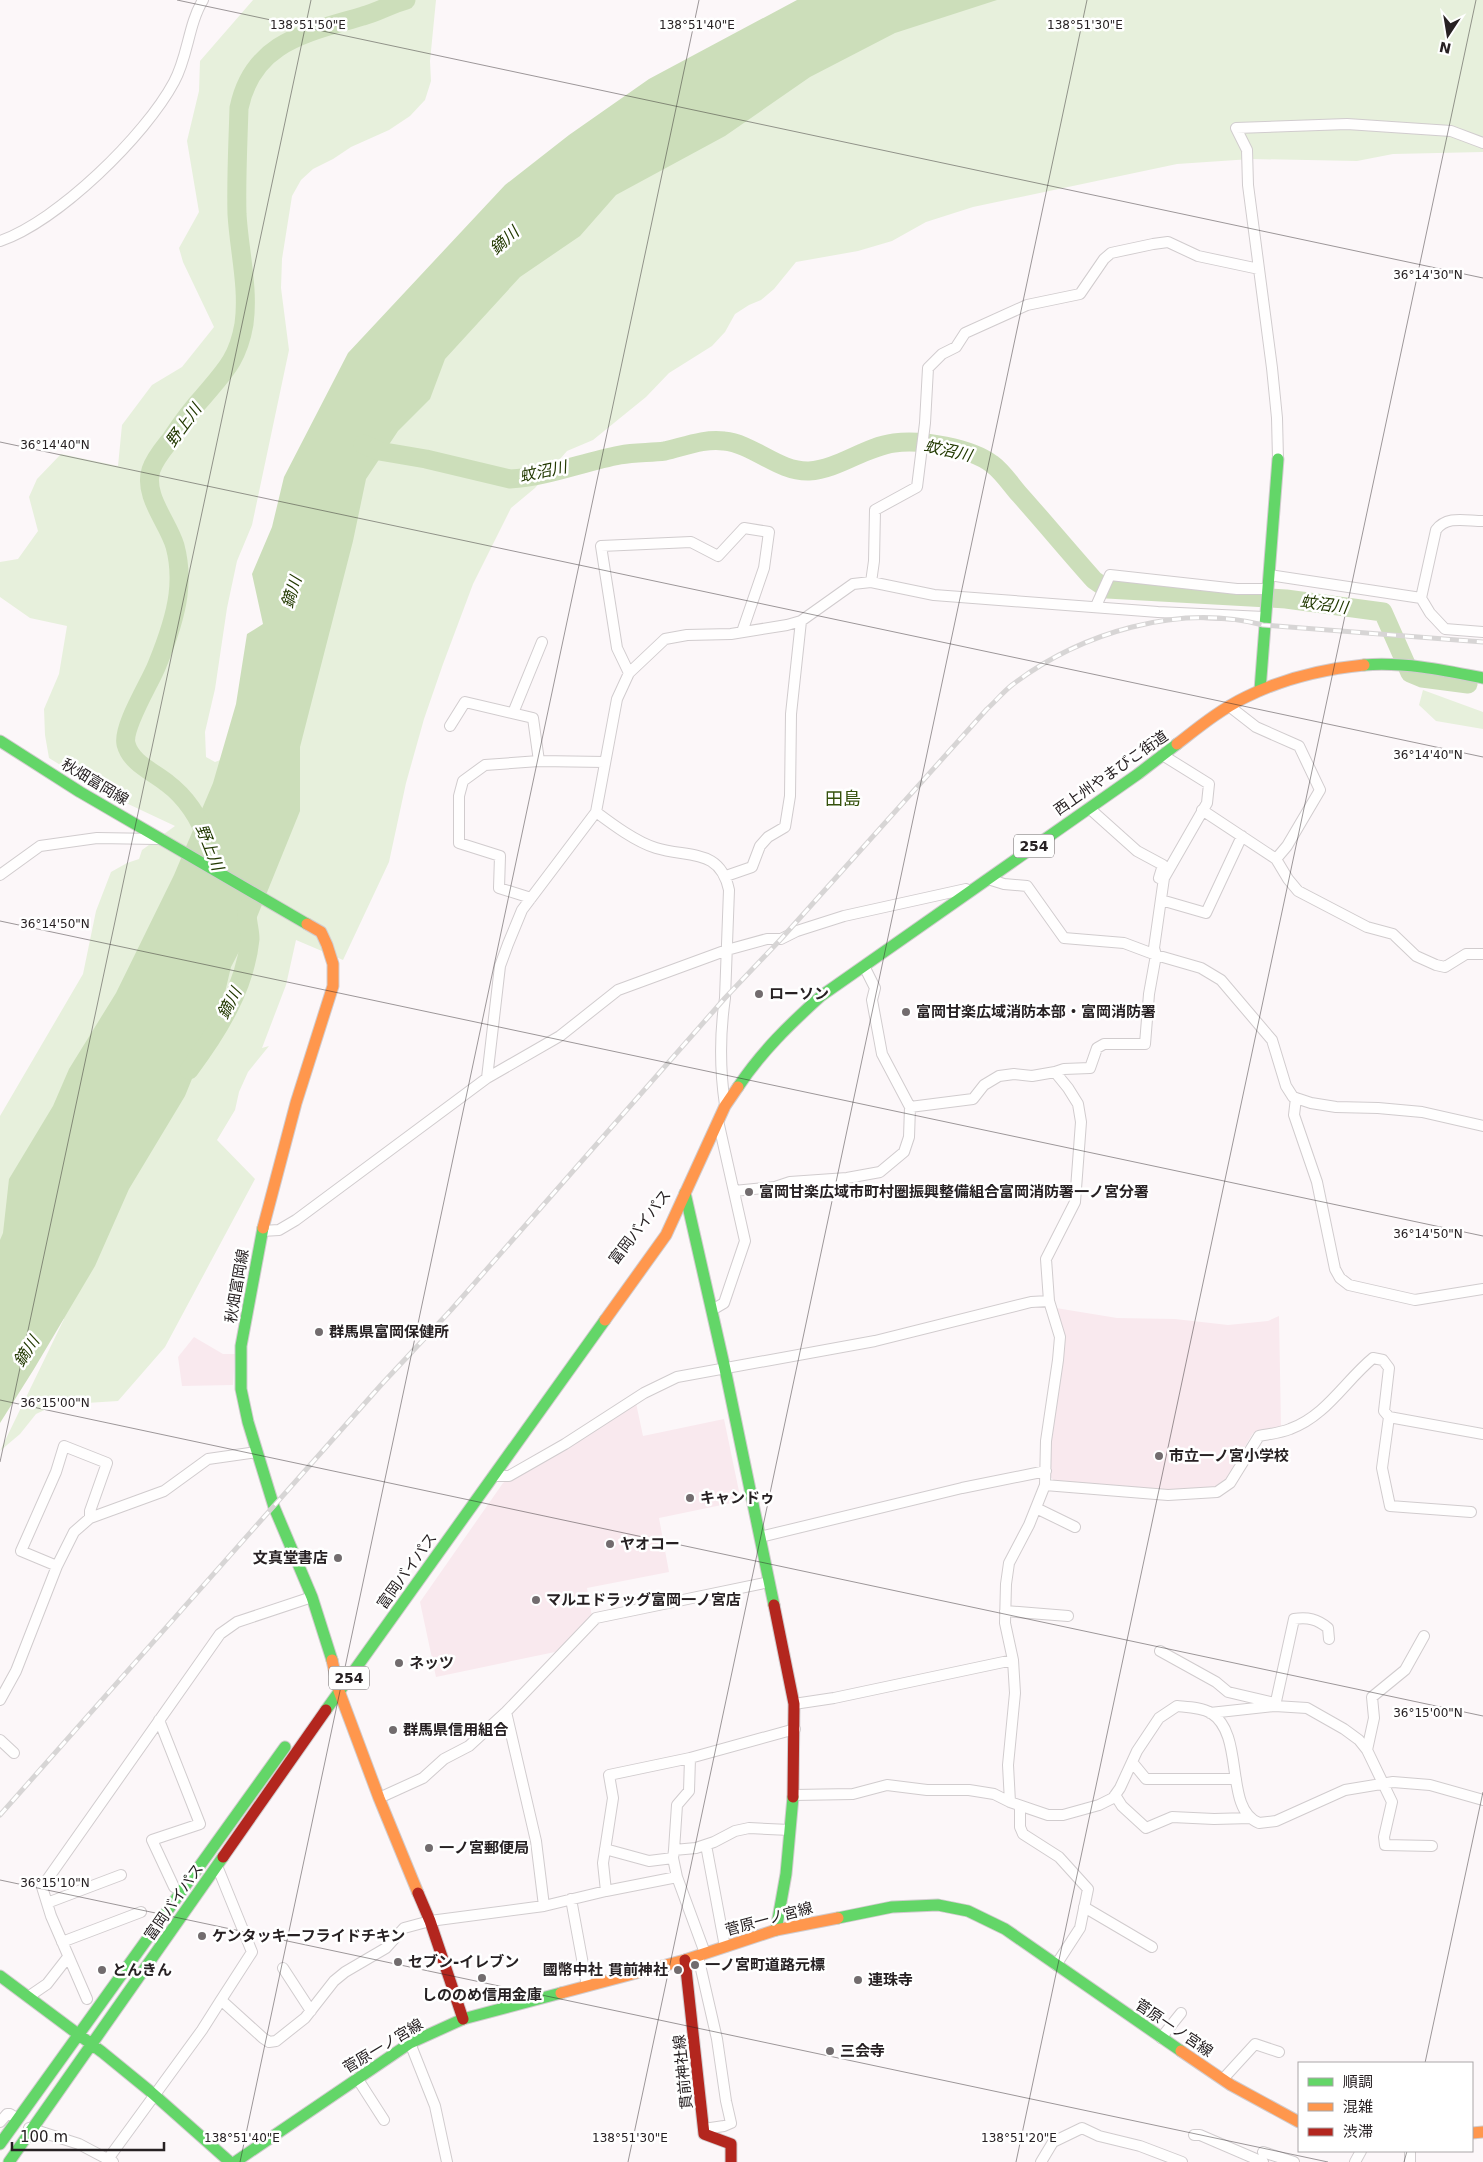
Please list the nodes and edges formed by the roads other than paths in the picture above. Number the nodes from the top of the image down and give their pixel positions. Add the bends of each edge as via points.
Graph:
1 (203, 0) edge
2 (1483, 143) edge
3 (0, 241) edge
4 (1259, 269) junction
5 (1278, 458) joint
6 (1483, 521) edge
7 (1269, 575) junction
8 (871, 582) junction
9 (1268, 590) junction
10 (1421, 598) junction
11 (1098, 602) junction
12 (1264, 617) junction
13 (801, 621) junction
14 (742, 632) junction
15 (1483, 632) edge
16 (542, 642) dead end
17 (629, 673) junction
18 (1483, 678) edge
19 (1260, 690) junction
20 (1229, 706) junction
21 (513, 713) junction
22 (450, 726) dead end
23 (0, 741) edge
24 (1164, 756) junction
25 (539, 761) junction
26 (606, 762) junction
27 (1089, 808) junction
28 (1202, 810) junction
29 (596, 812) junction
30 (1242, 836) junction
31 (160, 839) junction
32 (1276, 859) junction
33 (0, 875) edge
34 (726, 876) junction
35 (986, 879) junction
36 (1163, 881) junction
37 (975, 888) junction
38 (531, 898) junction
39 (1161, 900) junction
40 (727, 950) junction
41 (1483, 954) edge
42 (1156, 955) junction
43 (864, 966) junction
44 (1055, 1072) junction
45 (487, 1078) junction
46 (1296, 1098) junction
47 (725, 1106) junction
48 (910, 1107) junction
49 (718, 1122) junction
50 (1483, 1126) edge
51 (734, 1191) junction
52 (685, 1193) junction
53 (655, 1228) dead end
54 (262, 1231) junction
55 (1483, 1289) edge
56 (1049, 1301) junction
57 (712, 1310) junction
58 (725, 1369) junction
59 (1389, 1417) junction
60 (1483, 1434) edge
61 (257, 1452) junction
62 (1046, 1471) junction
63 (493, 1476) junction
64 (1045, 1485) junction
65 (1036, 1508) junction
66 (1471, 1512) dead end
67 (90, 1518) junction
68 (1075, 1527) dead end
69 (760, 1538) junction
70 (57, 1566) junction
71 (769, 1582) junction
72 (312, 1597) junction
73 (1005, 1611) junction
74 (1068, 1616) dead end
75 (1424, 1636) dead end
76 (1330, 1639) dead end
77 (1160, 1651) dead end
78 (346, 1660) dead end
79 (1013, 1660) junction
80 (336, 1674) junction
81 (325, 1690) dead end
82 (339, 1691) junction
83 (1228, 1692) junction
84 (0, 1700) edge
85 (794, 1704) junction
86 (1275, 1704) junction
87 (1247, 1708) junction
88 (506, 1712) junction
89 (1210, 1713) junction
90 (159, 1720) junction
91 (795, 1729) junction
92 (292, 1737) dead end
93 (0, 1740) edge
94 (1367, 1750) junction
95 (14, 1753) dead end
96 (690, 1758) junction
97 (1132, 1762) junction
98 (1236, 1779) junction
99 (1384, 1783) junction
100 (794, 1795) junction
101 (1115, 1795) junction
102 (379, 1798) junction
103 (1483, 1800) edge
104 (1010, 1802) junction
105 (1020, 1806) junction
106 (1251, 1818) junction
107 (790, 1830) junction
108 (706, 1845) junction
109 (1432, 1846) dead end
110 (605, 1849) junction
111 (673, 1854) junction
112 (217, 1866) junction
113 (121, 1875) dead end
114 (677, 1877) junction
115 (174, 1888) dead end
116 (606, 1891) junction
117 (571, 1899) junction
118 (47, 1903) junction
119 (544, 1906) junction
120 (1084, 1907) junction
121 (141, 1912) dead end
122 (430, 1921) junction
123 (776, 1930) junction
124 (62, 1942) junction
125 (725, 1946) junction
126 (1152, 1947) dead end
127 (701, 1955) junction
128 (68, 1957) junction
129 (685, 1960) junction
130 (1056, 1965) junction
131 (283, 1968) dead end
132 (1, 1979) edge
133 (587, 1986) junction
134 (28, 1997) junction
135 (87, 1999) dead end
136 (221, 2000) junction
137 (311, 2011) junction
138 (1181, 2013) dead end
139 (463, 2019) junction
140 (79, 2035) junction
141 (1161, 2038) junction
142 (410, 2043) junction
143 (92, 2044) junction
144 (1279, 2052) dead end
145 (358, 2078) junction
146 (1222, 2079) junction
147 (156, 2096) junction
148 (384, 2120) dead end
149 (16, 2121) junction
150 (1298, 2121) edge
151 (0, 2122) edge
152 (704, 2128) junction
153 (33, 2129) junction
154 (1194, 2135) dead end
155 (0, 2144) edge
156 (1263, 2157) edge
157 (111, 2161) edge
158 (9, 2162) edge
159 (230, 2162) edge
160 (235, 2162) edge
161 (447, 2162) edge
162 (731, 2162) edge
163 (1041, 2162) edge
164 (1182, 2162) edge
165 (1294, 2162) edge

1 - 3 street via 175,82 145,125 96,176 43,220
2 - 4 street via 1450,131 1355,124 1236,128 1246,150
4 - 5 street via 1277,418
4 - 8 street via 1198,256 1168,242 1122,250 1104,259 1080,294 1026,305 965,333 956,347 942,354 928,368 917,487 875,510
5 - 7 main road
6 - 10 street via 1448,520 1436,530
7 - 9 main road
7 - 10 street
8 - 11 street via 934,595
8 - 13 street via 852,584
9 - 11 street via 1110,574
9 - 12 main road
10 - 15 street via 1445,630
11 - 12 street via 1158,612
12 - 19 main road
13 - 14 street
13 - 34 street via 790,714 790,796 785,827 760,846 752,867
14 - 17 street via 687,634 665,639
14 - 17 street via 764,568 769,532 744,528 718,556 691,542 601,546 617,648
16 - 21 street
17 - 26 street via 617,699
18 - 19 main road, 西上州やまびこ街道 / 254 via 1396,664 1352,666
19 - 20 main road, 西上州やまびこ街道 / 254
20 - 24 main road, 西上州やまびこ街道 / 254
20 - 32 street via 1256,727 1299,746 1320,790
21 - 22 street via 465,702
21 - 25 street via 533,718
23 - 31 main road, 秋畑富岡線
24 - 27 main road, 西上州やまびこ街道 / 254
24 - 28 street via 1209,784
25 - 26 street
25 - 38 street via 485,764 463,781 459,796 459,843 500,856 500,888
26 - 29 street
27 - 35 main road, 西上州やまびこ街道 / 254
27 - 36 street via 1137,851 1162,865 1159,878
28 - 30 street
28 - 36 street
29 - 34 street via 654,848 710,859
29 - 38 street
30 - 32 street
30 - 39 street via 1206,913
31 - 33 street via 97,838 40,846
31 - 54 main road, 秋畑富岡線 via 321,932 331,950 335,968 333,986 296,1103
32 - 41 street via 1298,891 1367,927 1392,934 1416,956 1445,967 1466,954
34 - 40 street via 729,890
35 - 37 main road, 西上州やまびこ街道 / 254
35 - 42 street via 1027,886 1064,938 1124,943
36 - 39 street
37 - 40 street via 844,916 781,939 767,939
37 - 43 main road, 西上州やまびこ街道 / 254
38 - 45 street via 522,910 500,966
39 - 42 street via 1154,948
40 - 45 street via 618,990 560,1036
40 - 47 street via 722,1015
42 - 44 street via 1145,1044 1104,1044 1097,1048 1090,1068
42 - 46 street via 1201,968 1221,980 1272,1040 1286,1086
43 - 47 main road, 西上州やまびこ街道 / 254 via 821,996 784,1029 750,1068
43 - 48 street via 875,988 872,1000 882,1054
44 - 48 street via 1000,1076 984,1085 973,1099
44 - 56 street via 1078,1104 1081,1122 1074,1202 1046,1259
45 - 54 street via 296,1220 279,1230
46 - 50 street via 1336,1107 1422,1112
46 - 55 street via 1294,1115 1317,1182 1335,1269 1340,1278 1349,1285 1415,1300
47 - 49 main road, 西上州やまびこ街道 / 254
48 - 51 street via 909,1137 904,1152 880,1172
49 - 51 street
49 - 52 main road, 西上州やまびこ街道 / 254
51 - 57 street via 745,1241 724,1303
52 - 53 main road, 富岡バイパス / 254
52 - 57 main road
52 - 63 main road, 富岡バイパス / 254 via 666,1235
54 - 61 main road, 秋畑富岡線 via 241,1346 241,1389
56 - 58 street via 1031,1302 875,1341
56 - 62 street via 1060,1337 1046,1441
57 - 58 main road
58 - 63 street via 677,1378 652,1389 509,1476
58 - 69 main road
59 - 60 street
59 - 64 street via 1384,1411 1389,1368 1383,1360 1373,1358 1310,1418 1290,1429 1259,1436 1230,1482 1216,1492 1168,1495
59 - 66 street via 1382,1468 1390,1506
61 - 67 street via 208,1459 164,1491
61 - 72 main road, 秋畑富岡線 via 274,1507
62 - 64 street
62 - 69 street via 962,1488
63 - 82 main road, 富岡バイパス / 254
64 - 65 street
65 - 68 street
65 - 73 street via 1008,1563
67 - 70 street via 74,1532
67 - 70 street via 107,1462 64,1446 21,1551
69 - 71 main road
70 - 84 street via 16,1671
71 - 85 main road
71 - 88 street via 596,1618
72 - 80 main road, 秋畑富岡線
72 - 90 street via 237,1622 220,1634
73 - 74 street
73 - 79 street
75 - 94 street via 1405,1670 1372,1697 1374,1718
76 - 86 street via 1328,1628 1319,1620 1294,1619
77 - 83 street
78 - 80 main road, 254
79 - 85 street
79 - 104 street via 1015,1693 1008,1765
80 - 81 main road, 254
80 - 82 main road, 秋畑富岡線
82 - 102 main road, 秋畑富岡線
82 - 112 main road, 富岡バイパス / 254
83 - 86 street
83 - 87 street
85 - 91 main road
86 - 87 street
86 - 94 street via 1307,1708 1344,1729
87 - 89 street
88 - 102 street via 469,1746 444,1759 424,1778
88 - 119 street via 536,1841
89 - 97 street via 1177,1706 1167,1711 1159,1718
89 - 98 street via 1224,1729
90 - 115 street via 200,1824 152,1840
90 - 118 street via 42,1887
91 - 96 street
91 - 100 main road
92 - 140 main road, 富岡バイパス
93 - 95 street
94 - 99 street
96 - 110 street via 609,1775 613,1798
96 - 111 street via 689,1791 676,1805
97 - 98 street via 1146,1778
97 - 101 street
98 - 106 street via 1240,1799
99 - 103 street via 1430,1784
99 - 106 street via 1345,1790 1276,1821 1259,1823
99 - 109 street via 1392,1802 1385,1845
100 - 104 street via 852,1794 887,1785 927,1790 969,1790 994,1794
100 - 107 main road
101 - 105 street via 1099,1806 1063,1815 1048,1815
101 - 106 street via 1146,1828 1172,1817
102 - 122 main road, 秋畑富岡線
104 - 105 street
105 - 120 street via 1023,1834 1059,1856 1088,1889
107 - 108 street via 749,1828
107 - 123 main road via 785,1885
108 - 111 street
108 - 125 street
110 - 111 street via 649,1861
110 - 116 street
111 - 114 street
112 - 136 street via 252,1952
112 - 143 main road, 富岡バイパス / 254
113 - 118 street
114 - 116 street
114 - 127 street
116 - 117 street
117 - 119 street
117 - 133 street
118 - 124 street
119 - 122 street
120 - 126 street
120 - 130 street via 1080,1928
121 - 124 street
122 - 137 street via 404,1928 386,1948 345,1972
122 - 139 main road, 秋畑富岡線
123 - 125 main road, 菅原一ノ宮線
123 - 130 main road, 菅原一ノ宮線 via 892,1906 938,1905 968,1911 1005,1929
124 - 128 street
125 - 127 main road, 菅原一ノ宮線
127 - 129 main road, 菅原一ノ宮線
127 - 152 street via 731,2123
128 - 134 street via 47,1984
128 - 135 street
129 - 133 main road, 菅原一ノ宮線
129 - 152 main road, 貫前神社線
130 - 141 main road, 菅原一ノ宮線
131 - 137 street
132 - 134 main road
133 - 139 main road, 菅原一ノ宮線
134 - 140 main road
136 - 137 street via 269,2042 276,2041
136 - 147 street
138 - 141 street
139 - 142 main road, 菅原一ノ宮線
140 - 143 main road
140 - 149 main road, 富岡バイパス
141 - 146 main road, 菅原一ノ宮線
142 - 145 main road, 菅原一ノ宮線
142 - 161 street via 434,2106
143 - 147 main road
143 - 153 main road, 富岡バイパス / 254
144 - 146 street via 1255,2044
145 - 148 street
145 - 160 main road, 菅原一ノ宮線
146 - 150 main road, 菅原一ノ宮線
147 - 157 street via 148,2103
147 - 159 main road
149 - 151 street via 7,2114
149 - 153 street
149 - 155 main road, 富岡バイパス
152 - 162 main road, 貫前神社線 via 704,2134 714,2140 731,2144
153 - 157 street via 79,2144
153 - 158 main road, 富岡バイパス / 254
154 - 156 street
156 - 165 street
163 - 164 street via 1053,2142 1082,2128

